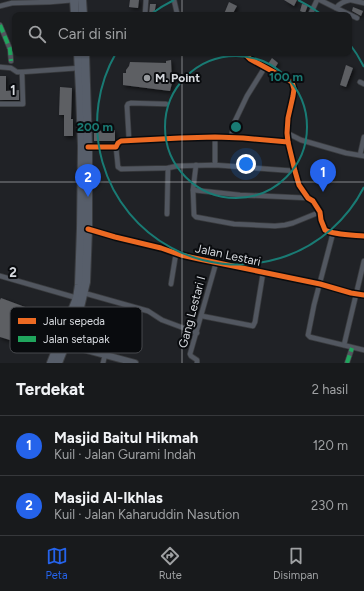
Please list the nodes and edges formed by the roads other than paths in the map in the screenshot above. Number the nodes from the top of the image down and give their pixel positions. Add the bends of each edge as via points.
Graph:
1 (74, 0) edge
2 (82, 0) edge
3 (146, 0) edge
4 (174, 0) edge
5 (319, 0) edge
6 (351, 0) edge
7 (364, 3) edge
8 (0, 6) edge
9 (336, 8) junction
10 (75, 12) edge
11 (83, 12) edge
12 (145, 12) edge
13 (177, 12) edge
14 (312, 12) edge
15 (344, 12) edge
16 (352, 16) edge
17 (357, 18) dead end
18 (0, 25) edge
19 (78, 56) edge
20 (85, 56) edge
21 (247, 56) edge
22 (11, 61) dead end
23 (0, 67) edge
24 (265, 67) junction
25 (79, 68) junction
26 (22, 72) junction
27 (0, 104) edge
28 (166, 104) dead end
29 (84, 107) junction
30 (287, 133) junction
31 (215, 137) junction
32 (231, 137) junction
33 (364, 137) edge
34 (129, 140) junction
35 (288, 142) junction
36 (88, 147) junction
37 (116, 147) junction
38 (362, 156) edge
39 (196, 165) junction
40 (216, 165) junction
41 (168, 168) junction
42 (294, 172) junction
43 (194, 190) junction
44 (308, 198) junction
45 (320, 212) junction
46 (167, 214) dead end
47 (88, 229) junction
48 (333, 233) junction
49 (364, 236) edge
50 (176, 253) junction
51 (364, 261) edge
52 (216, 263) junction
53 (263, 273) junction
54 (0, 276) edge
55 (171, 284) dead end
56 (320, 284) junction
57 (84, 292) junction
58 (356, 293) junction
59 (364, 295) edge
60 (77, 298) junction
61 (73, 307) edge
62 (80, 307) edge
63 (136, 307) edge
64 (142, 310) edge
65 (202, 316) junction
66 (197, 333) junction
67 (344, 345) junction
68 (352, 348) junction
69 (364, 350) edge
70 (55, 353) edge
71 (62, 353) edge
72 (98, 353) edge
73 (105, 355) junction
74 (51, 363) edge
75 (58, 363) edge
76 (103, 363) edge
77 (135, 363) edge
78 (197, 363) edge
79 (347, 363) edge

1 - 8 street via 12,3
1 - 10 highway
2 - 11 highway
3 - 12 street
4 - 13 street
5 - 9 street
5 - 14 street
6 - 7 street
6 - 9 street
9 - 15 street
16 - 17 street
18 - 22 street via 10,49
19 - 25 highway
20 - 29 highway
21 - 24 street
23 - 26 street
24 - 30 street via 292,82 294,89
24 - 32 street via 247,96 235,121
25 - 26 street
25 - 29 highway
26 - 27 street via 23,104
28 - 34 street via 128,104
29 - 36 highway
29 - 60 highway
30 - 35 street
30 - 38 street via 301,140
31 - 32 street
31 - 34 street
31 - 40 street
32 - 35 street
33 - 38 street
34 - 37 street via 120,142
35 - 42 street
36 - 37 street
36 - 47 highway
37 - 41 street via 119,169
39 - 40 street
39 - 41 street
39 - 43 street
40 - 42 street
41 - 46 street
42 - 44 street
43 - 44 street
43 - 45 street via 195,216 234,224 285,225
44 - 45 street
45 - 48 street via 323,227
47 - 50 street, Jalan Lestari
47 - 57 highway
48 - 49 street
48 - 56 street
50 - 52 street, Jalan Lestari
50 - 55 street
51 - 58 street
52 - 53 street, Jalan Lestari
52 - 65 street, Gang Lestari I
53 - 56 street, Jalan Lestari
53 - 65 street via 253,326
54 - 60 street
56 - 58 street, Jalan Lestari
56 - 67 street via 308,335
57 - 62 highway
57 - 63 street
58 - 59 street, Jalan Lestari
58 - 67 street
60 - 61 highway
64 - 66 street
65 - 66 street, Gang Lestari I
66 - 78 street, Gang Lestari I via 190,355
67 - 68 street
68 - 69 street
68 - 79 street
70 - 74 highway
71 - 75 highway
72 - 73 street
73 - 76 street
73 - 77 street

